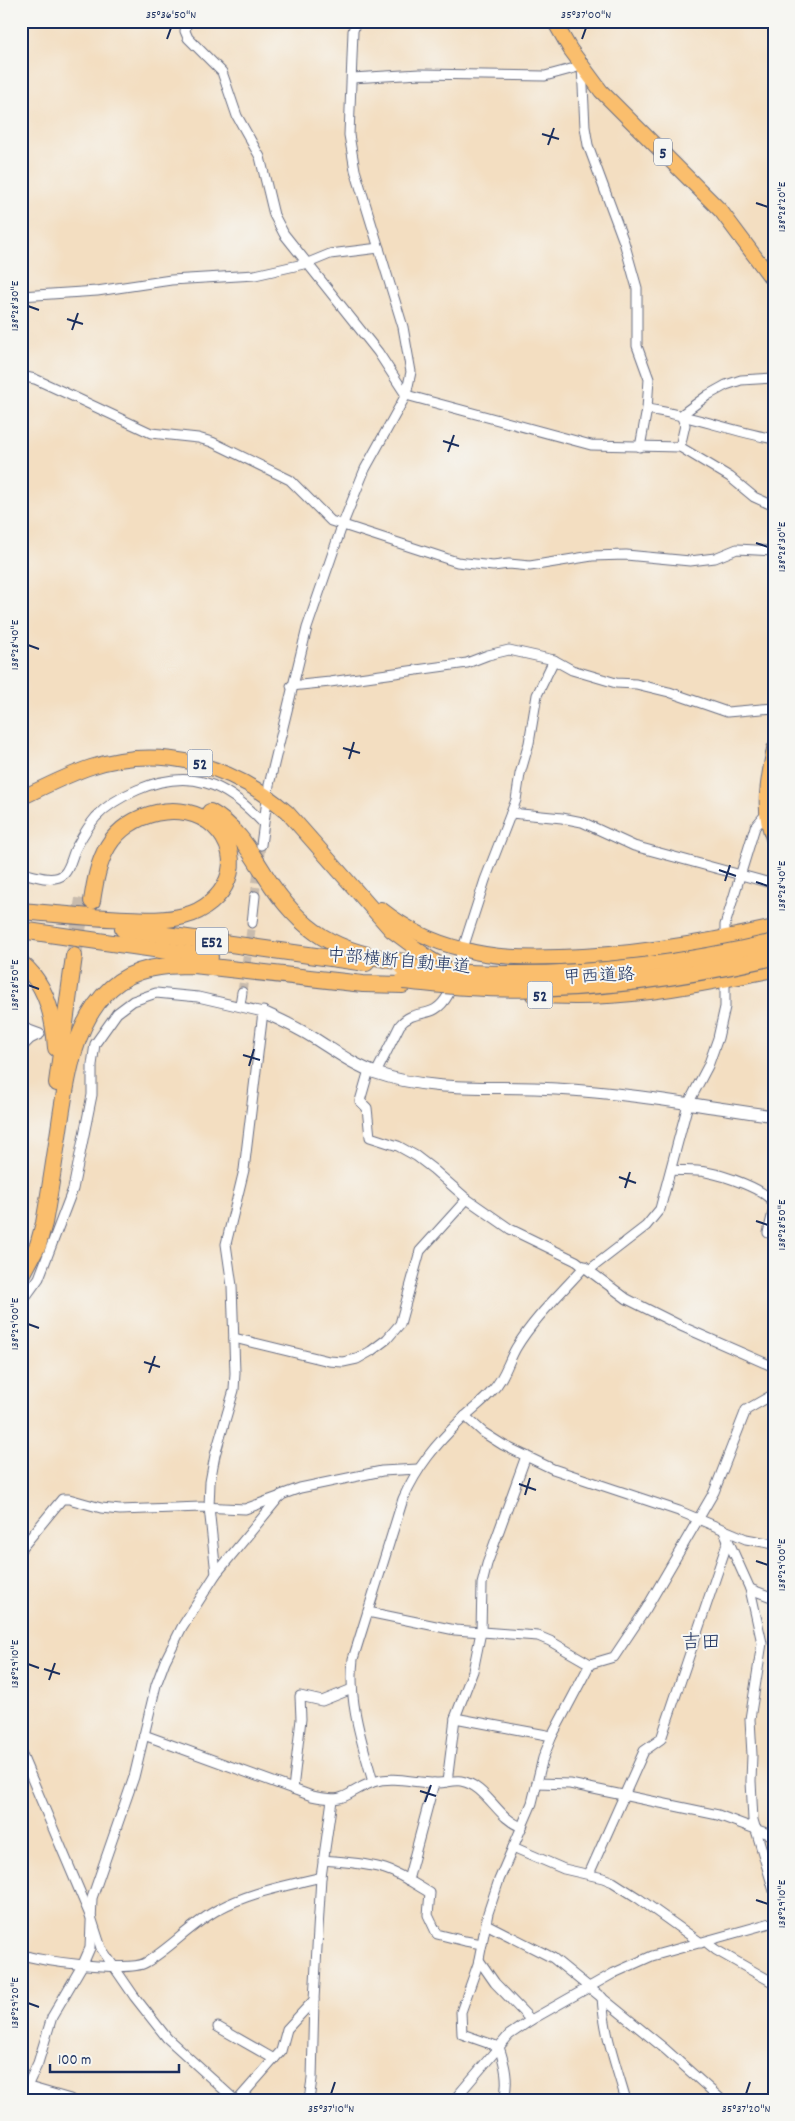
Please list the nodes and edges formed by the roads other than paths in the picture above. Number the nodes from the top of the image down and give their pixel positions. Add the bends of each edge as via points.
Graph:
1 (187, 21) edge
2 (356, 21) edge
3 (554, 21) edge
4 (582, 66) junction
5 (352, 78) junction
6 (379, 248) junction
7 (308, 263) junction
8 (774, 282) edge
9 (21, 296) edge
10 (21, 376) edge
11 (774, 378) edge
12 (406, 395) junction
13 (647, 409) junction
14 (681, 415) junction
15 (774, 438) edge
16 (640, 447) junction
17 (680, 447) junction
18 (774, 506) edge
19 (342, 526) junction
20 (774, 551) edge
21 (554, 660) junction
22 (292, 686) junction
23 (774, 708) edge
24 (774, 749) edge
25 (268, 796) junction
26 (21, 798) edge
27 (511, 813) junction
28 (766, 814) junction
29 (263, 823) junction
30 (774, 841) edge
31 (262, 845) tunnel mouth
32 (23, 873) dead end
33 (740, 875) junction
34 (345, 877) junction
35 (774, 884) edge
36 (256, 896) tunnel mouth
37 (21, 911) edge
38 (21, 917) edge
39 (252, 923) tunnel mouth
40 (774, 928) edge
41 (21, 930) edge
42 (725, 938) junction
43 (774, 942) edge
44 (462, 950) junction
45 (79, 957) tunnel mouth
46 (774, 957) edge
47 (21, 963) edge
48 (774, 970) edge
49 (455, 973) junction
50 (403, 974) junction
51 (725, 980) junction
52 (242, 992) tunnel mouth
53 (240, 1005) junction
54 (263, 1012) junction
55 (21, 1027) edge
56 (86, 1040) dead end
57 (95, 1044) junction
58 (21, 1048) edge
59 (373, 1072) junction
60 (62, 1078) junction
61 (688, 1104) junction
62 (774, 1116) edge
63 (670, 1170) junction
64 (467, 1200) junction
65 (774, 1206) edge
66 (768, 1233) dead end
67 (21, 1263) edge
68 (587, 1268) junction
69 (21, 1277) edge
70 (21, 1303) edge
71 (234, 1338) junction
72 (774, 1368) edge
73 (774, 1394) edge
74 (465, 1416) junction
75 (526, 1456) junction
76 (418, 1469) junction
77 (281, 1495) junction
78 (209, 1507) junction
79 (698, 1519) junction
80 (723, 1529) junction
81 (728, 1540) junction
82 (774, 1544) edge
83 (21, 1549) edge
84 (216, 1574) junction
85 (750, 1589) junction
86 (774, 1598) edge
87 (368, 1612) junction
88 (481, 1632) junction
89 (590, 1664) junction
90 (352, 1689) junction
91 (455, 1718) junction
92 (144, 1735) junction
93 (552, 1736) junction
94 (21, 1753) edge
95 (373, 1782) junction
96 (447, 1782) junction
97 (434, 1783) junction
98 (537, 1783) junction
99 (293, 1789) junction
100 (624, 1795) junction
101 (332, 1800) junction
102 (522, 1827) junction
103 (754, 1828) junction
104 (774, 1836) edge
105 (513, 1847) junction
106 (323, 1860) junction
107 (589, 1874) junction
108 (321, 1876) junction
109 (408, 1880) junction
110 (774, 1891) edge
111 (92, 1920) junction
112 (774, 1922) edge
113 (486, 1924) junction
114 (703, 1942) junction
115 (482, 1944) junction
116 (21, 1954) edge
117 (479, 1960) junction
118 (83, 1964) junction
119 (114, 1967) junction
120 (774, 1983) edge
121 (590, 1987) junction
122 (602, 1997) junction
123 (314, 2000) junction
124 (530, 2020) junction
125 (218, 2027) dead end
126 (499, 2047) junction
127 (274, 2059) junction
128 (23, 2092) edge
129 (70, 2100) edge
130 (236, 2100) edge
131 (309, 2100) edge
132 (454, 2100) edge
133 (504, 2100) edge
134 (626, 2100) edge
135 (722, 2100) edge

1 - 7 street via 185,31 188,38 222,72 237,116 260,157 274,215 284,234
2 - 5 street
3 - 4 main road, 5
4 - 5 street via 545,76 420,74
4 - 8 main road, 5 via 601,91 721,211
4 - 13 street via 588,145 624,242 637,288 637,346 649,379
5 - 6 street via 349,136 355,170
6 - 7 street via 330,254
6 - 12 street via 411,372
7 - 9 street via 255,275 171,280 97,291
7 - 12 street via 378,352
10 - 19 street via 35,379 151,433 212,442 290,480 331,521
11 - 14 street via 741,380 726,385
12 - 16 street via 592,445
12 - 19 street via 365,469
13 - 14 street
13 - 16 street
14 - 15 street via 739,432
14 - 17 street via 684,425
16 - 17 street
17 - 18 street via 730,477 754,497
19 - 20 street via 457,562 493,566 530,566 592,556 626,555 690,561 715,558 737,549
19 - 22 street via 307,628
21 - 22 street via 509,650 467,662
21 - 23 street via 572,670 616,683 669,692 727,712
21 - 27 street via 538,696
22 - 25 street
24 - 28 main road via 766,787
25 - 26 main road, 甲西道路 / 52 via 246,782 208,766 172,758 148,758 93,766
25 - 29 street
25 - 34 main road, 甲西道路 / 52 via 287,812
27 - 33 street via 582,822 634,846
27 - 44 street
28 - 30 main road
28 - 33 street via 755,827
29 - 31 street
29 - 32 street via 243,803 221,788 197,780 175,778 144,787 112,804 96,818 64,874 56,878
33 - 35 street
33 - 42 street via 725,925
34 - 44 main road, 甲西道路 / 52 via 409,929
34 - 49 main road, 甲西道路 / 52 via 391,930
36 - 39 street
37 - 50 highway via 136,920 194,914 214,901 227,882 228,846 213,826 202,818 173,811 132,822 109,845 87,900 92,857 111,827 125,815 156,802 188,803 204,808 231,827 288,909 314,932
38 - 50 highway, 中部横断自動車道 / E52 via 141,931
40 - 42 main road, 甲西道路 / 52
41 - 50 highway, 中部横断自動車道 / E52 via 341,976
42 - 44 main road, 甲西道路 / 52 via 587,956 519,957
43 - 50 highway, 中部横断自動車道 / E52, bridge via 700,958 589,971
44 - 49 street
45 - 60 highway
46 - 50 highway, 中部横断自動車道, bridge via 701,972 556,988 468,987
47 - 60 highway via 35,978 48,1003
48 - 51 main road, 甲西道路 / 52
49 - 51 main road, 甲西道路 / 52 via 507,991 560,997 618,995
49 - 59 street via 448,995 439,1008 412,1015 400,1025
50 - 60 highway via 363,984 194,965 139,971 112,987 92,1010
51 - 61 street via 725,1007 718,1038
52 - 53 street
53 - 54 street
53 - 57 street via 156,993 133,1001 117,1013
54 - 59 street
54 - 71 street via 244,1170 226,1244
55 - 58 street via 42,1034
56 - 57 street
57 - 70 street via 92,1095 73,1189 39,1278
59 - 61 street via 425,1084 556,1089
59 - 64 street via 360,1101 367,1108 370,1137 416,1156
60 - 67 highway via 37,1220
60 - 69 highway via 44,1223 35,1251
61 - 62 street
61 - 63 street
63 - 65 street via 722,1176 759,1190 772,1199
63 - 68 street via 660,1208 654,1218
64 - 68 street via 510,1229
64 - 71 street via 420,1251 400,1324 371,1351 343,1362 329,1361
65 - 66 street
68 - 72 street via 645,1309
68 - 74 street via 517,1347 492,1391
71 - 78 street via 234,1390 215,1456
73 - 79 street via 746,1410 714,1492
74 - 75 street via 484,1433
74 - 76 street
75 - 79 street via 576,1478
75 - 88 street via 487,1564 482,1584
76 - 77 street via 382,1471
76 - 87 street via 402,1499
77 - 78 street via 244,1509
77 - 84 street
78 - 83 street via 101,1508 62,1499
78 - 84 street
79 - 80 street
79 - 89 street via 614,1657
80 - 81 street
80 - 82 street via 746,1539
81 - 85 street
81 - 100 street via 660,1739 644,1751
84 - 92 street via 182,1627 165,1661
85 - 86 street
85 - 103 street via 762,1643 750,1719
87 - 88 street via 449,1629
87 - 90 street via 353,1659
88 - 89 street via 538,1636
88 - 91 street via 473,1672
89 - 93 street
90 - 95 street
90 - 99 street via 322,1702 300,1696 301,1719
91 - 93 street
91 - 96 street
92 - 99 street
92 - 111 street via 134,1778 92,1898
93 - 98 street
94 - 111 street
95 - 97 street
95 - 101 street via 346,1797
96 - 97 street
96 - 102 street via 470,1784 504,1818
97 - 109 street
98 - 100 street via 570,1784
98 - 102 street
99 - 101 street
100 - 103 street via 718,1815
100 - 107 street
101 - 106 street
102 - 105 street
103 - 104 street
103 - 110 street
105 - 107 street via 564,1869
105 - 113 street
106 - 108 street
106 - 109 street via 384,1869
107 - 114 street via 621,1887
108 - 119 street via 251,1895 200,1922 144,1964
108 - 123 street
109 - 115 street via 430,1893 428,1915 437,1934
111 - 118 street via 90,1948
111 - 119 street via 100,1948
112 - 114 street
113 - 115 street
113 - 121 street via 553,1958
114 - 120 street
114 - 121 street via 630,1964
115 - 117 street
116 - 118 street via 30,1958
117 - 124 street via 495,1983
117 - 126 street via 461,2012 462,2034
118 - 119 street
118 - 128 street via 52,2017 38,2063
119 - 130 street via 167,2038
121 - 122 street
121 - 124 street
122 - 134 street via 610,2051
122 - 135 street
123 - 127 street via 287,2029 281,2052
123 - 131 street
124 - 126 street
125 - 127 street
126 - 132 street
126 - 133 street via 507,2081
127 - 130 street
128 - 129 street via 32,2089

